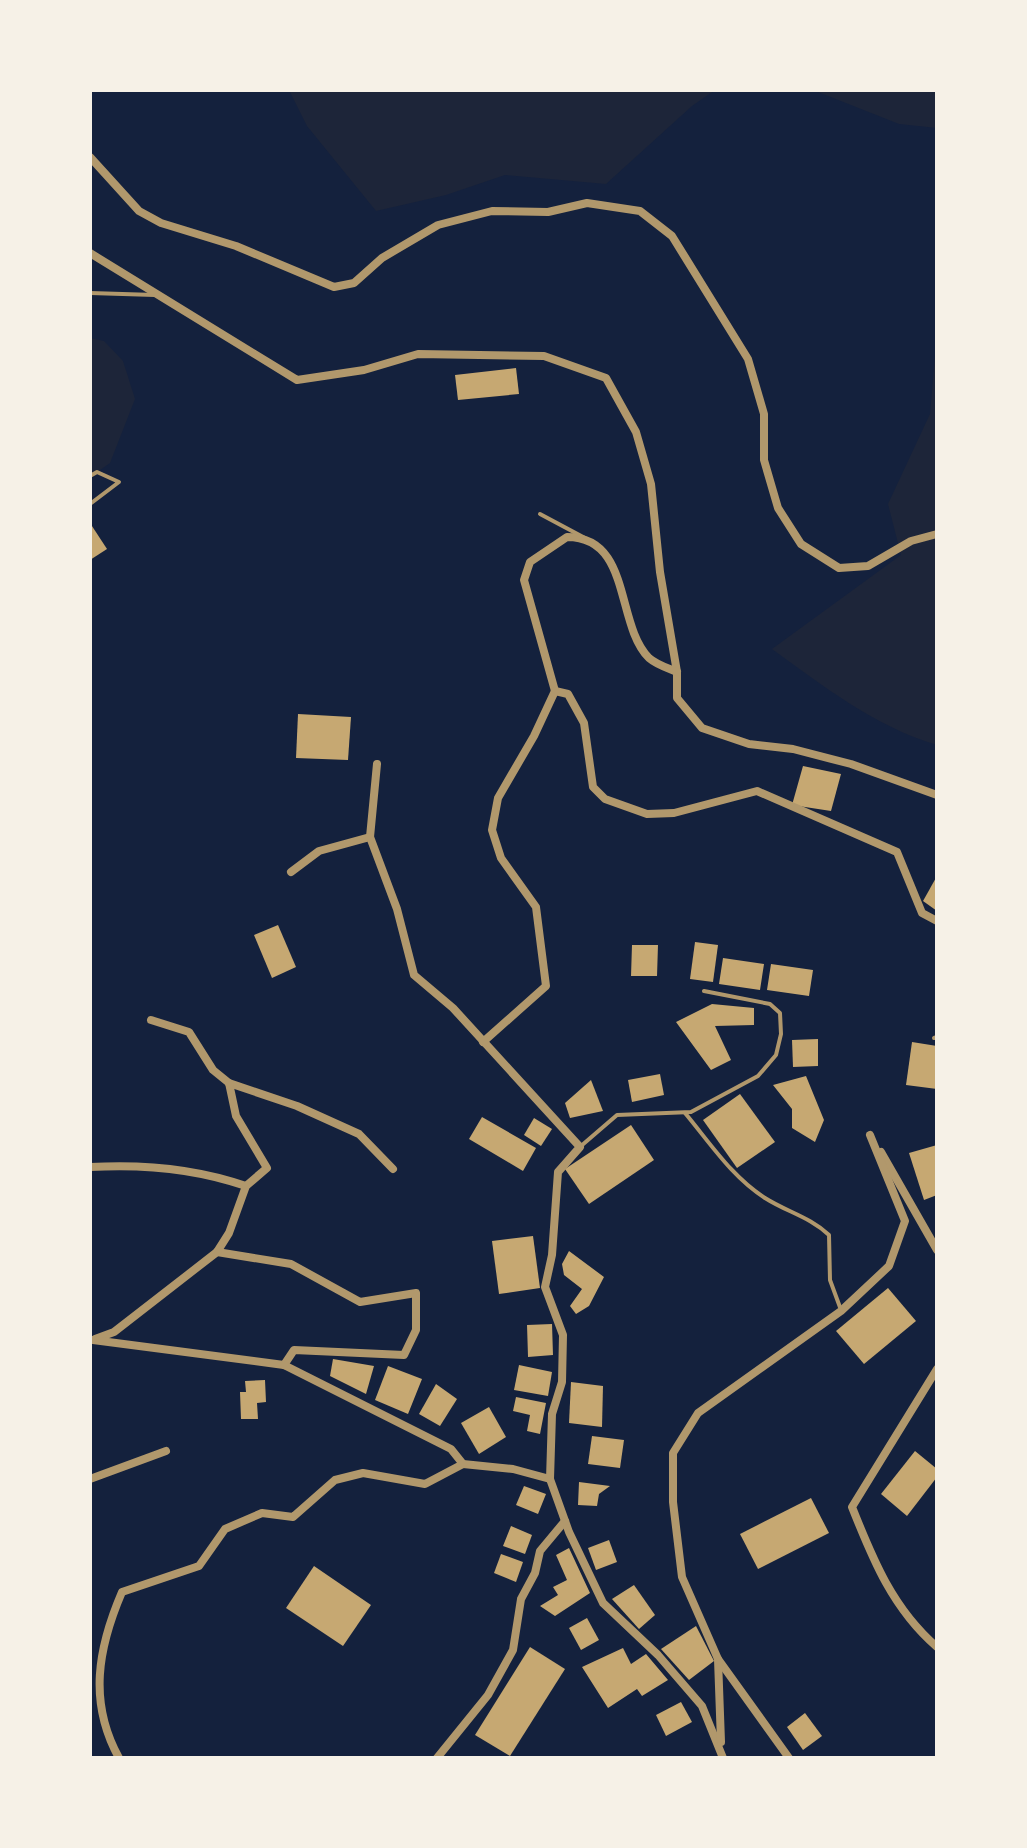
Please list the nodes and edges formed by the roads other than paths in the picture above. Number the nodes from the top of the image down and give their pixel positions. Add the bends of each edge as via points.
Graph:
1 (90, 157) edge
2 (90, 253) edge
3 (90, 293) edge
4 (155, 295) junction
5 (90, 476) edge
6 (90, 504) edge
7 (540, 514) dead end
8 (937, 534) edge
9 (587, 539) junction
10 (677, 672) junction
11 (555, 691) junction
12 (377, 764) dead end
13 (937, 795) edge
14 (370, 837) junction
15 (291, 872) dead end
16 (937, 921) edge
17 (704, 991) dead end
18 (151, 1020) dead end
19 (483, 1042) junction
20 (229, 1083) junction
21 (685, 1113) junction
22 (580, 1147) junction
23 (90, 1167) edge
24 (393, 1169) dead end
25 (246, 1186) junction
26 (937, 1250) edge
27 (217, 1252) junction
28 (841, 1311) junction
29 (91, 1340) edge
30 (284, 1365) junction
31 (937, 1369) edge
32 (166, 1451) dead end
33 (463, 1464) junction
34 (90, 1479) edge
35 (550, 1479) junction
36 (565, 1521) junction
37 (937, 1647) edge
38 (718, 1659) junction
39 (722, 1756) edge
40 (119, 1758) edge
41 (437, 1758) edge
42 (789, 1758) edge

1 - 8 street via 139,211 161,223 236,246 327,285 354,283 382,258 438,225 492,211 548,212 587,203 640,211 672,236 748,359 764,414 764,460 778,508 801,544 839,568 868,566 911,541
2 - 4 street
3 - 4 lane
4 - 10 street via 297,380 364,370 418,354 544,356 606,378 636,432 651,484
5 - 6 lane via 97,472 119,482
7 - 9 lane
9 - 10 street via 619,574 633,634 642,649 651,660
9 - 11 street via 557,540 525,571
10 - 13 street via 677,698 702,728 749,744 851,764
11 - 16 street via 568,694 584,723 593,787 605,799 647,814 674,813 757,791 897,852 922,913
11 - 19 street via 498,798 492,830 501,858 536,907 546,986
12 - 14 street
14 - 15 street via 319,851
14 - 19 street via 414,975
17 - 21 lane via 770,1004 780,1013 781,1034 776,1055 758,1076
18 - 20 street via 189,1032 213,1070
19 - 22 street
20 - 24 street via 359,1134
20 - 25 street via 236,1116 267,1168
21 - 22 lane via 617,1115
21 - 28 lane via 733,1172 763,1197 812,1220 829,1235 830,1280
22 - 35 street via 558,1172 545,1287 563,1335
23 - 25 street via 123,1165 216,1176
25 - 27 street
26 - 28 street via 870,1135 905,1221 889,1266
27 - 29 street via 114,1332
27 - 30 street via 291,1264 360,1302 416,1293 416,1330 404,1355 294,1350
28 - 38 street via 698,1413 673,1453 682,1577
29 - 30 street
30 - 33 street via 451,1449
31 - 37 street via 852,1507 886,1584 910,1623
32 - 34 street
33 - 35 street
33 - 40 street via 425,1484 363,1473 335,1480 293,1517 262,1513 225,1529 199,1566 122,1592 99,1661 105,1732
35 - 36 street
36 - 39 street via 603,1603 702,1706
36 - 41 street via 540,1551 521,1599 513,1650 488,1695
38 - 39 street
38 - 42 street

